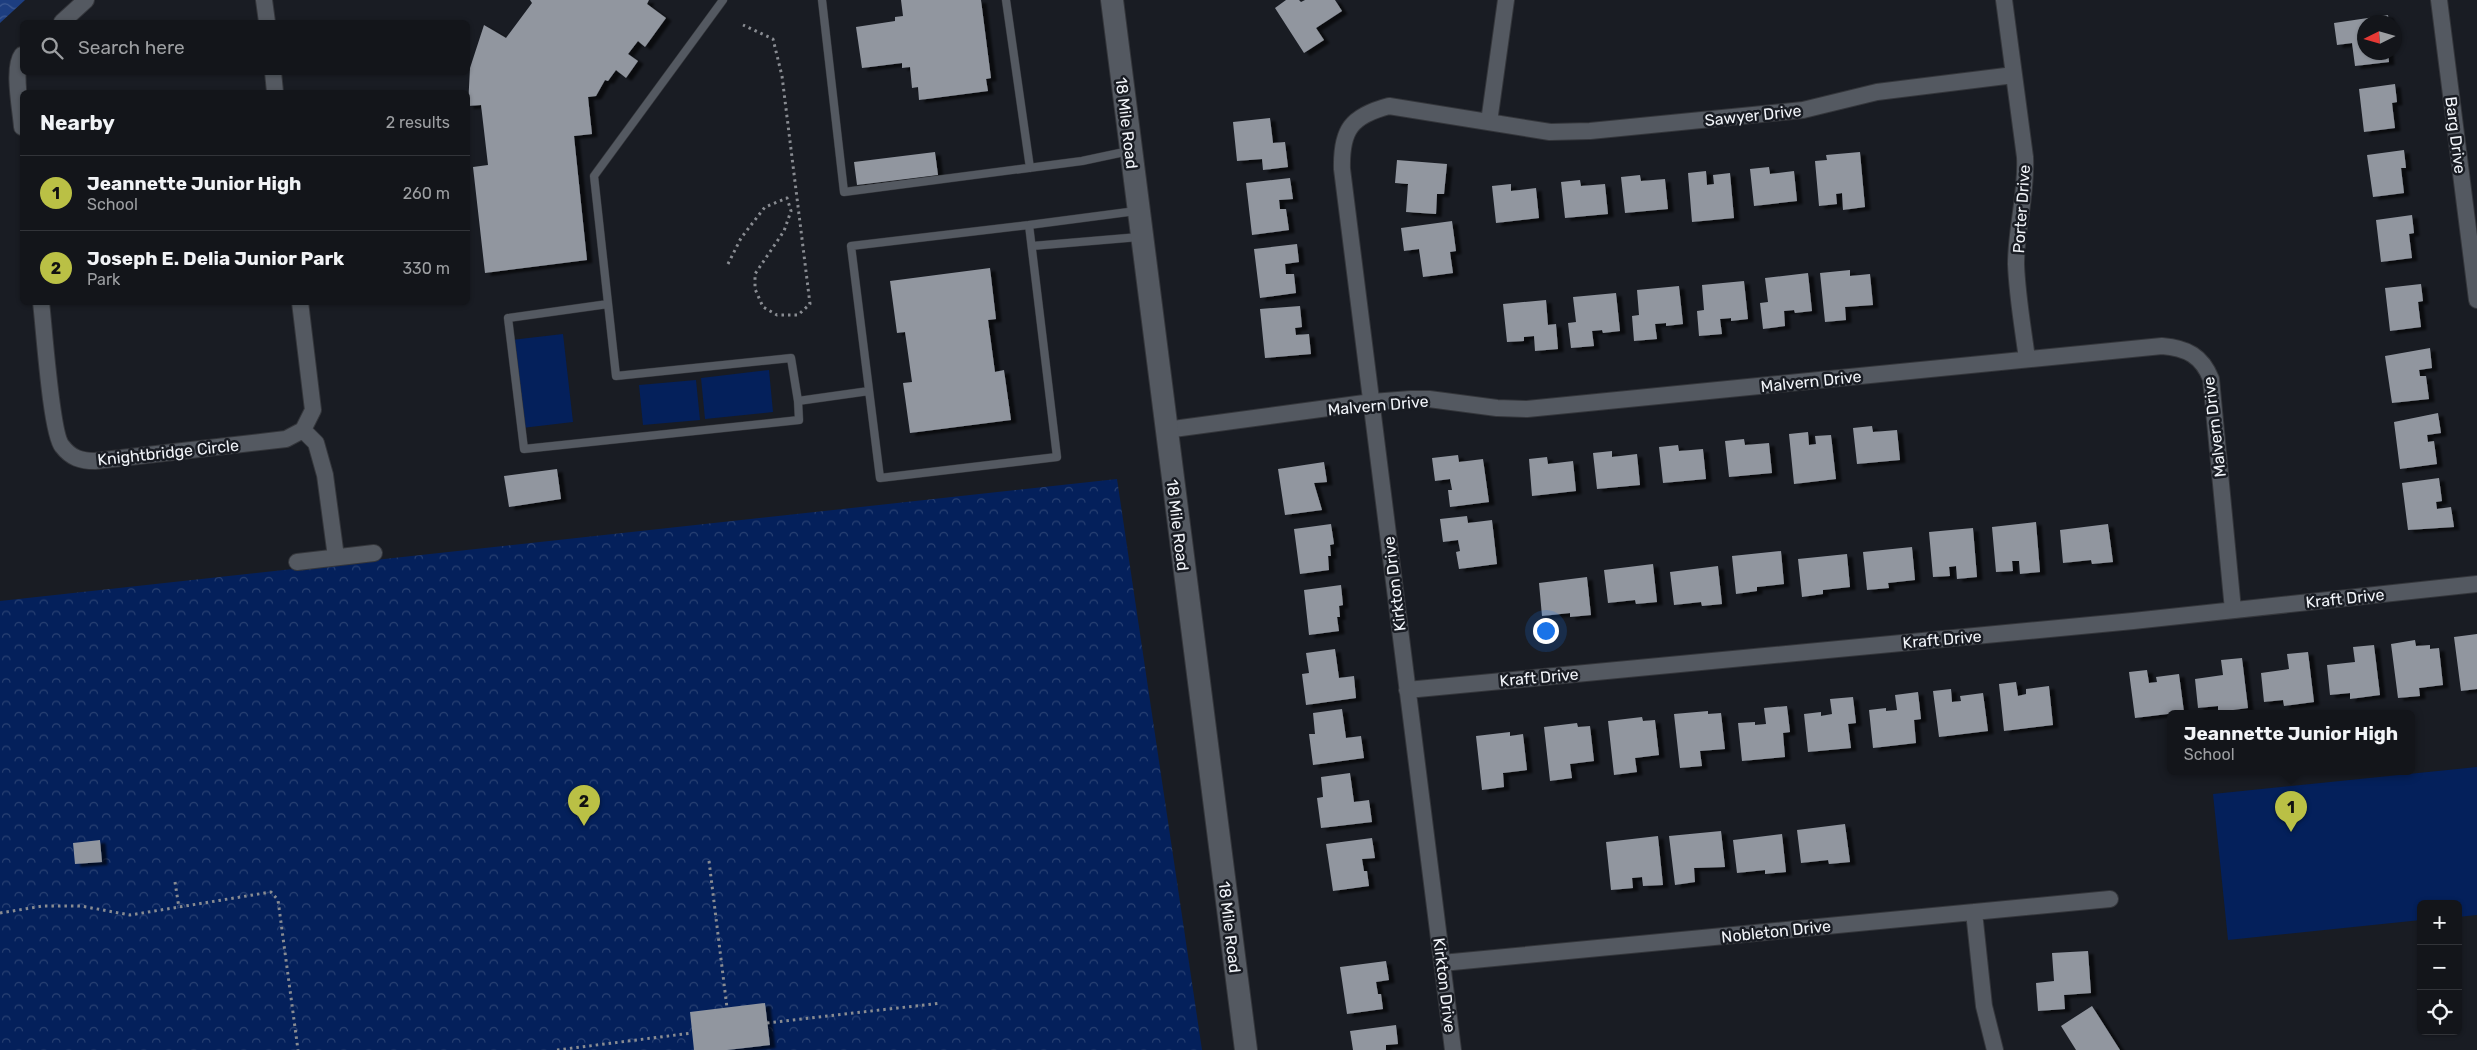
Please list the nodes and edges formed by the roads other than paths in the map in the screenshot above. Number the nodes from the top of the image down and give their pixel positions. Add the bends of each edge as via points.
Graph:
1 (86, 0) edge
2 (264, 0) edge
3 (723, 0) edge
4 (822, 0) edge
5 (1006, 0) edge
6 (1112, 0) edge
7 (1506, 0) edge
8 (2004, 0) edge
9 (2439, 0) edge
10 (64, 20) edge
11 (266, 20) edge
12 (20, 58) edge
13 (272, 75) edge
14 (2014, 75) junction
15 (275, 90) edge
16 (20, 107) edge
17 (1355, 120) joint
18 (1489, 122) junction
19 (1130, 151) junction
20 (1030, 168) junction
21 (1138, 211) junction
22 (1029, 225) junction
23 (1141, 237) junction
24 (1032, 246) junction
25 (2477, 300) edge
26 (608, 304) junction
27 (41, 305) edge
28 (300, 305) edge
29 (2026, 359) junction
30 (869, 392) junction
31 (798, 401) junction
32 (1372, 402) junction
33 (303, 430) junction
34 (1166, 430) junction
35 (374, 553) dead end
36 (336, 557) junction
37 (297, 562) dead end
38 (2477, 584) edge
39 (2233, 610) junction
40 (1407, 690) junction
41 (2110, 898) dead end
42 (1974, 912) junction
43 (1442, 963) junction
44 (1246, 1050) edge
45 (1454, 1050) edge
46 (1996, 1050) edge

1 - 10 street
2 - 11 street
3 - 26 lane via 594,176
4 - 20 lane via 844,192
5 - 20 lane
6 - 19 main road, 18 Mile Road
7 - 18 street
8 - 14 street, Porter Drive
9 - 25 street, Barg Drive
12 - 16 street via 17,76
13 - 15 street
14 - 18 street, Sawyer Drive via 1877,92 1803,110 1590,131 1550,132
14 - 29 street, Porter Drive via 2026,177 2016,265
17 - 18 street, Sawyer Drive via 1389,106
17 - 32 street, Kirkton Drive via 1345,136 1342,169
19 - 20 lane via 1082,162
19 - 21 main road, 18 Mile Road
21 - 22 lane
21 - 23 main road, 18 Mile Road
22 - 24 lane
22 - 30 lane via 851,246
23 - 24 lane
23 - 34 main road, 18 Mile Road
24 - 30 lane via 1057,457 880,478
26 - 31 lane via 616,376 791,358
26 - 31 lane via 508,318 524,449 798,420
27 - 33 street, Knightbridge Circle via 53,413 60,445 78,461 286,439
28 - 33 street via 313,410
29 - 32 street, Malvern Drive via 1527,409 1429,399
29 - 39 street, Malvern Drive via 2162,346 2185,350 2198,357 2211,379
30 - 31 lane
32 - 34 street, Malvern Drive
32 - 40 street, Kirkton Drive
33 - 36 street via 316,443 325,475
34 - 44 main road, 18 Mile Road
35 - 36 street
36 - 37 street
38 - 39 street, Kraft Drive
39 - 40 street, Kraft Drive
40 - 43 street, Kirkton Drive
41 - 42 street, Nobleton Drive
42 - 43 street, Nobleton Drive
42 - 46 street via 1987,1025
43 - 45 street, Kirkton Drive

